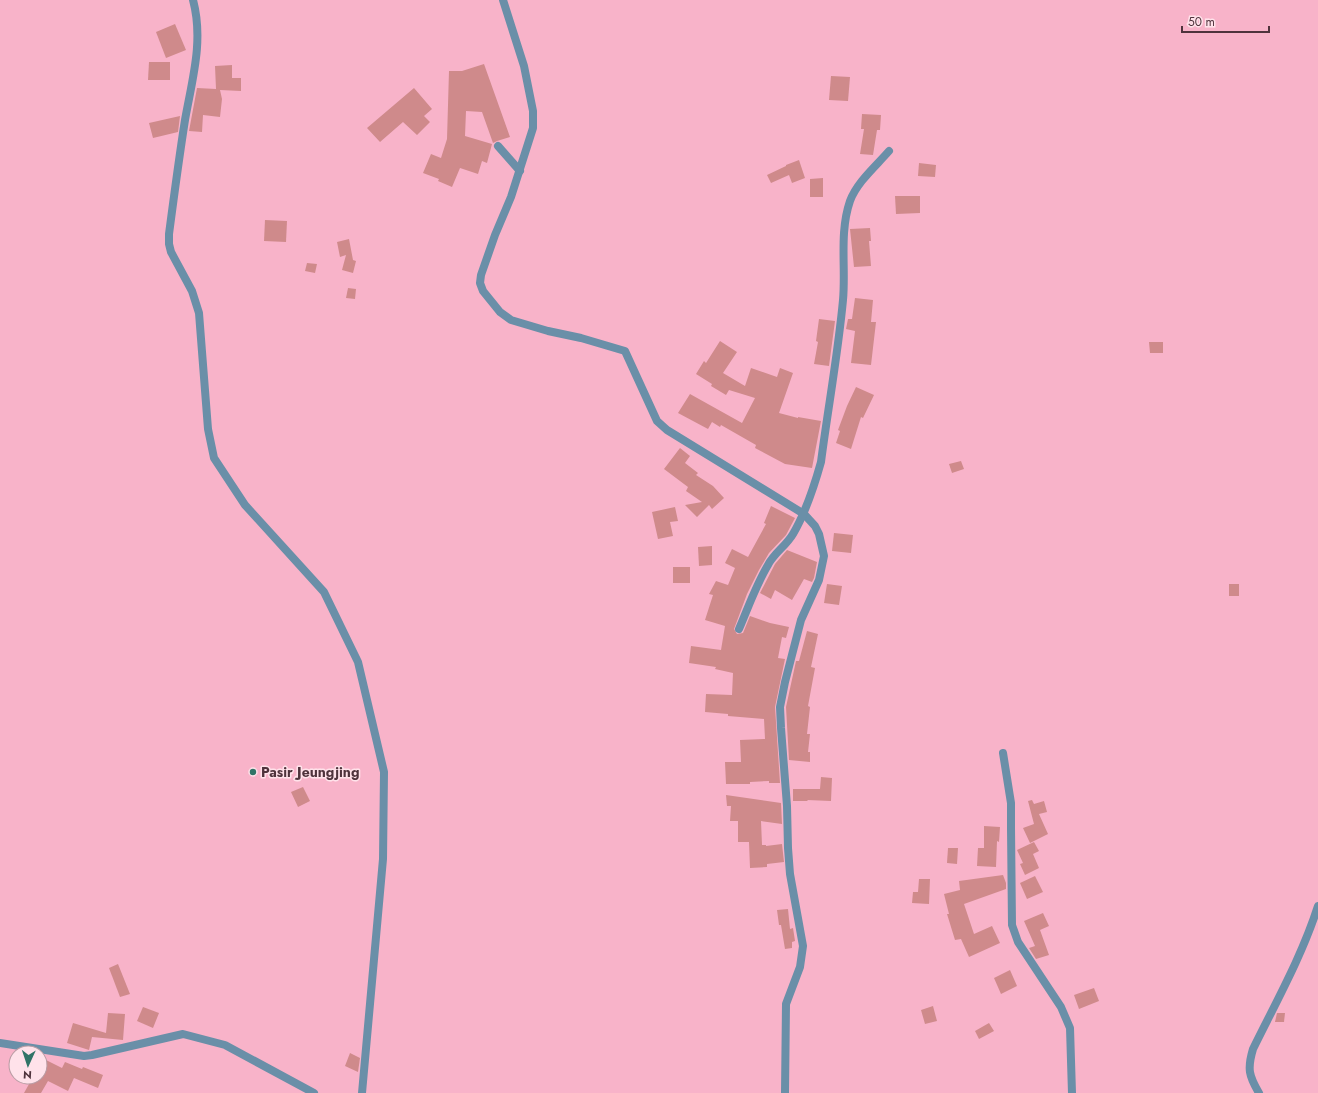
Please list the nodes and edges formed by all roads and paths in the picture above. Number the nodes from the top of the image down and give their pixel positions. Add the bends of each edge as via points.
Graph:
1 (193, 0) edge
2 (503, 0) edge
3 (498, 146) dead end
4 (889, 151) dead end
5 (520, 171) junction
6 (804, 514) junction
7 (738, 629) dead end
8 (1003, 753) dead end
9 (1318, 906) edge
10 (0, 1043) edge
11 (314, 1093) edge
12 (362, 1093) edge
13 (785, 1093) edge
14 (1072, 1093) edge
15 (1259, 1093) edge

1 - 12 street via 198,37 197,54 169,244 192,291 199,313 208,429 214,458 245,505 324,592 358,662 384,772 383,859
2 - 5 street via 524,66 533,110 534,128
3 - 5 street
4 - 6 street via 861,182 851,200 847,215 844,298 821,462
5 - 6 street via 480,275 483,290 500,312 511,320 624,351 657,421 667,430
6 - 7 street via 793,535 767,566
6 - 13 street via 819,534 824,556 819,580 801,620 780,707 788,806 790,874 803,946 800,966 786,1004
8 - 14 street via 1012,803 1012,925 1018,942 1060,1007 1070,1028
9 - 15 street via 1299,956 1253,1050 1249,1072
10 - 11 street via 84,1056 184,1034 226,1045

